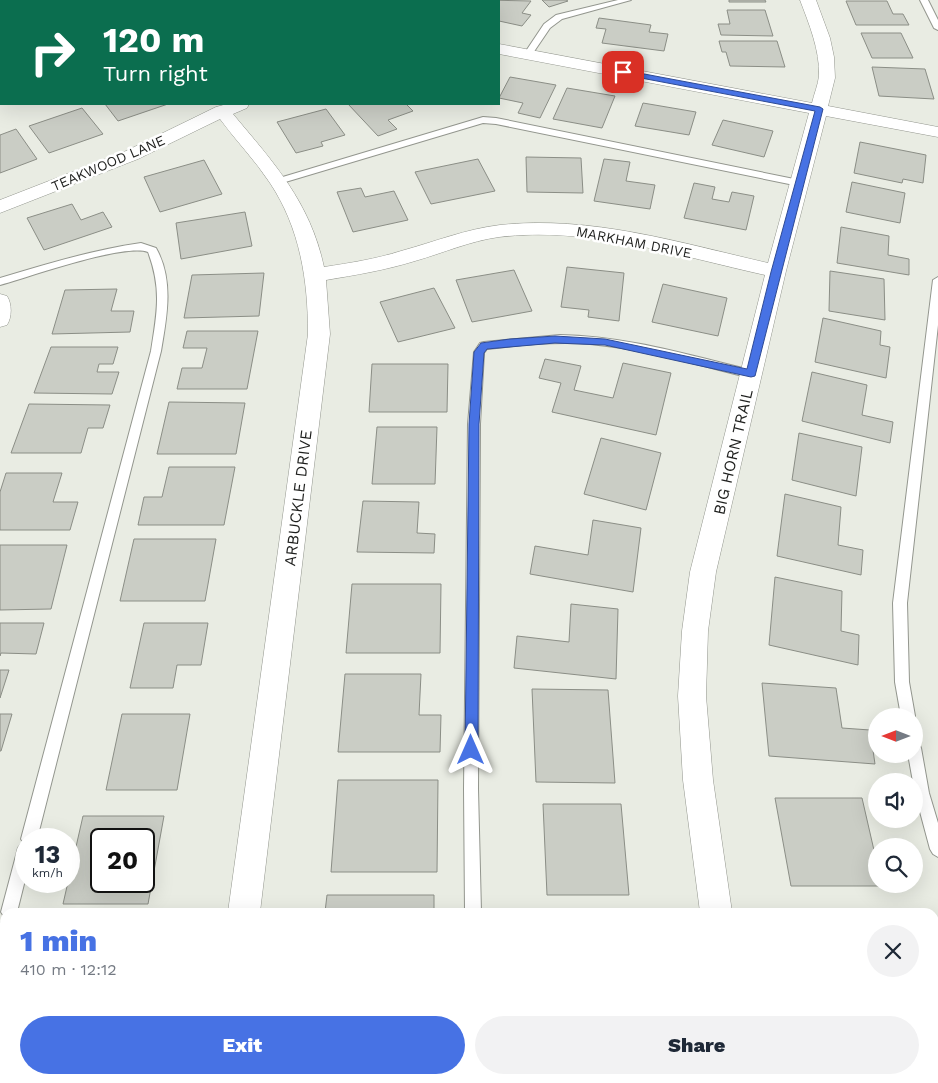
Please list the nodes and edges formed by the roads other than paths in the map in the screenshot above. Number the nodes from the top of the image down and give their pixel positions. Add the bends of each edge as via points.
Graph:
1 (626, 0) edge
2 (808, 0) edge
3 (924, 0) edge
4 (938, 28) edge
5 (500, 49) edge
6 (528, 54) junction
7 (231, 107) edge
8 (820, 109) junction
9 (938, 132) edge
10 (279, 181) junction
11 (799, 182) junction
12 (0, 207) edge
13 (776, 272) junction
14 (317, 275) junction
15 (938, 280) edge
16 (0, 282) edge
17 (0, 301) edge
18 (0, 320) edge
19 (751, 374) junction
20 (907, 708) edge
21 (917, 763) edge
22 (32, 828) edge
23 (938, 849) edge
24 (15, 889) edge
25 (10, 908) edge
26 (245, 908) edge
27 (473, 908) edge
28 (715, 908) edge

1 - 6 lane via 559,17 547,26
2 - 8 street, BIG HORN TRAIL via 828,59 828,78
3 - 4 lane
5 - 6 street
6 - 8 street
7 - 10 street, ARBUCKLE DRIVE
7 - 12 street, TEAKWOOD LANE via 132,155
8 - 9 street
8 - 11 street, BIG HORN TRAIL
10 - 11 lane via 483,120
10 - 14 street, ARBUCKLE DRIVE via 306,235
11 - 13 street, BIG HORN TRAIL
13 - 14 street, MARKHAM DRIVE via 618,236 534,228 461,239 366,267
13 - 19 street, BIG HORN TRAIL
14 - 26 street, ARBUCKLE DRIVE via 319,334
15 - 20 lane via 900,603 902,682
16 - 22 lane via 48,267 142,246 152,250 162,273 163,310 156,350
17 - 18 street
19 - 27 lane via 605,342 510,342 484,346 479,352 474,424
19 - 28 street, BIG HORN TRAIL via 703,572 695,631 692,696 697,771
21 - 23 lane
24 - 25 lane

